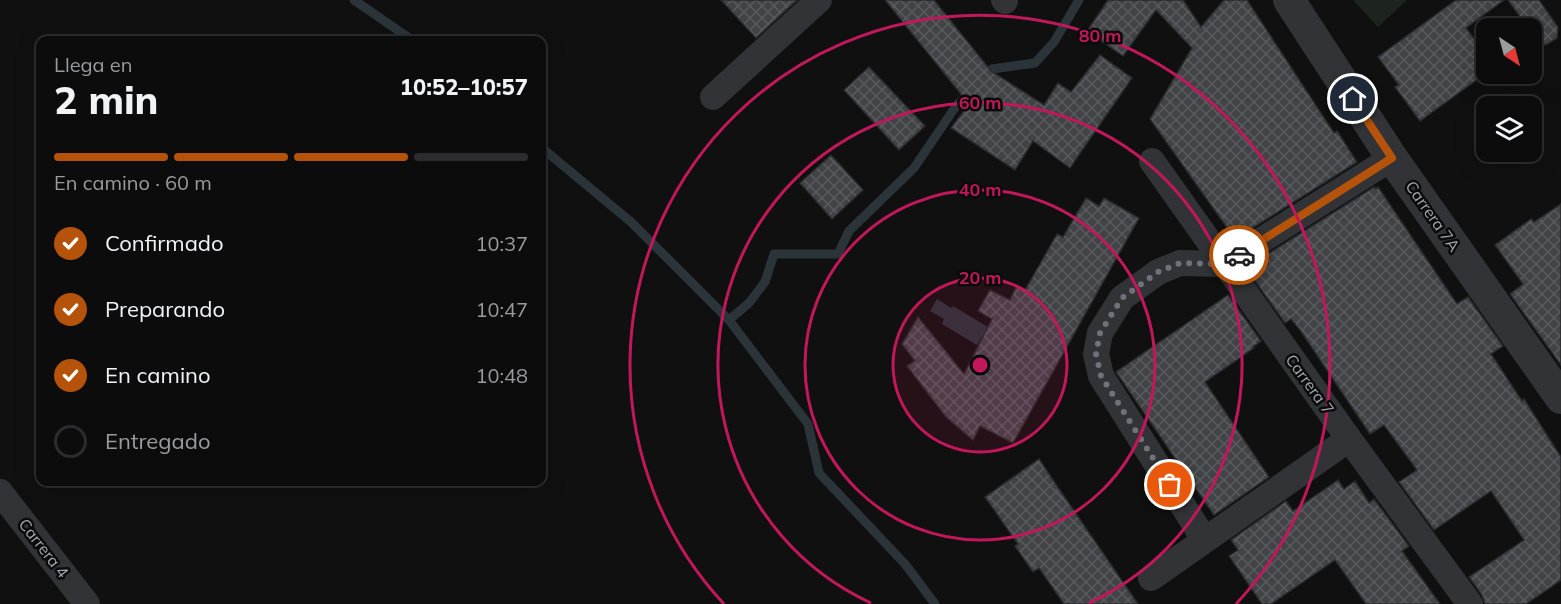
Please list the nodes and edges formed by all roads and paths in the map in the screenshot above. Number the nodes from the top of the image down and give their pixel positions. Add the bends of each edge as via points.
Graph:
1 (819, 0) edge
2 (1289, 0) edge
3 (713, 97) dead end
4 (1392, 158) junction
5 (1152, 161) dead end
6 (1224, 264) junction
7 (1560, 393) edge
8 (1349, 439) junction
9 (0, 492) edge
10 (1204, 539) junction
11 (1151, 578) dead end
12 (1463, 602) edge
13 (87, 604) edge

1 - 3 street
2 - 4 street, Carrera 7A
4 - 6 street
4 - 7 street, Carrera 7A
5 - 6 street, Carrera 7
6 - 8 street, Carrera 7
6 - 10 street via 1180,263 1158,272 1122,298 1100,333 1096,354 1101,376
8 - 10 street
8 - 12 street, Carrera 7
9 - 13 street, Carrera 4
10 - 11 street

